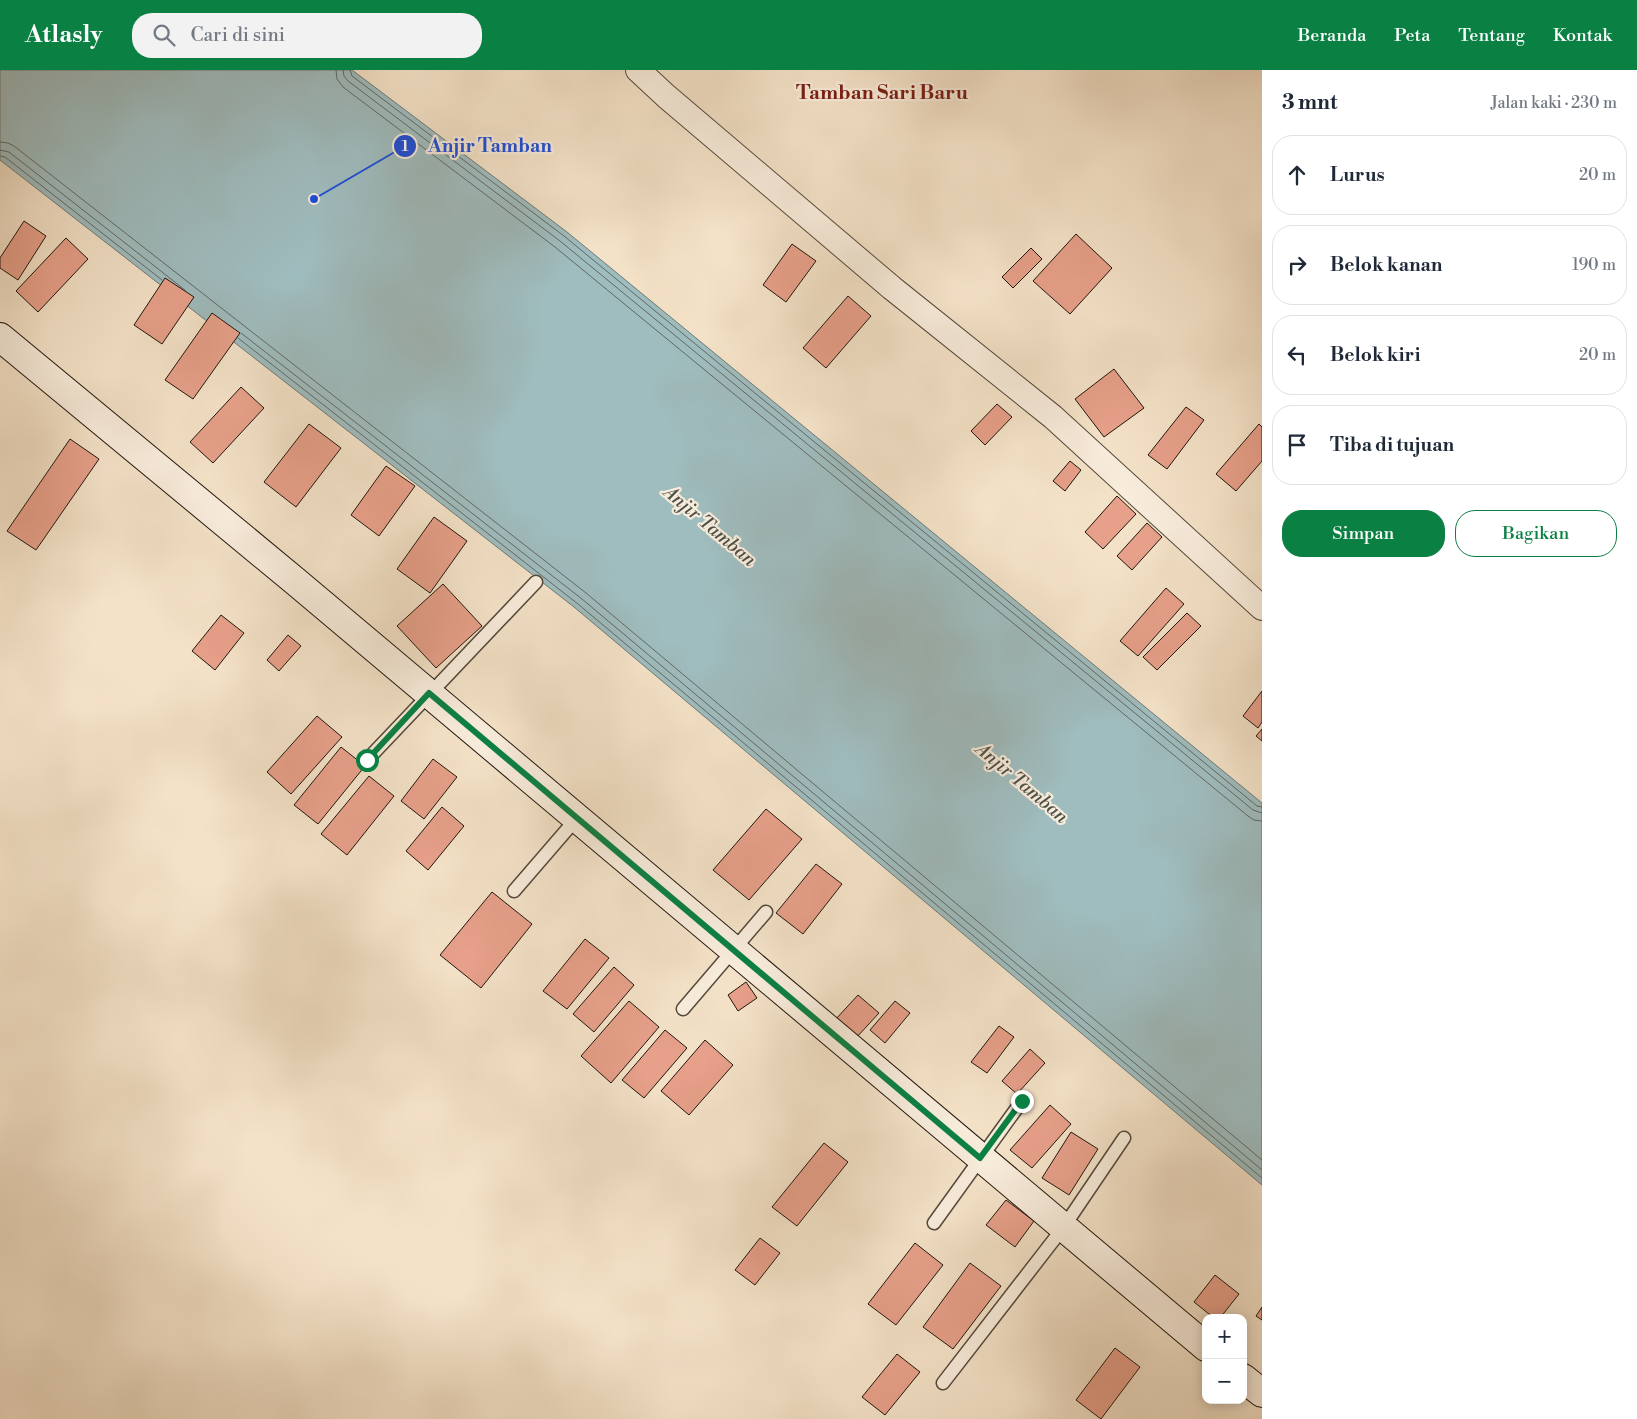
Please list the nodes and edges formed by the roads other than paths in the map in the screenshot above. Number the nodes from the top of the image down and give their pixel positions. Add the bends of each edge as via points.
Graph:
1 (638, 70) edge
2 (0, 337) edge
3 (536, 582) dead end
4 (1262, 608) edge
5 (429, 693) junction
6 (367, 760) dead end
7 (577, 818) junction
8 (514, 891) dead end
9 (766, 912) dead end
10 (732, 949) junction
11 (683, 1008) dead end
12 (1022, 1101) dead end
13 (1124, 1138) dead end
14 (980, 1158) junction
15 (934, 1223) dead end
16 (1064, 1228) junction
17 (1202, 1344) edge
18 (1247, 1381) edge
19 (943, 1383) dead end
20 (1262, 1393) edge

1 - 4 street via 892,288 1053,417
2 - 5 street
3 - 5 lane
5 - 6 lane
5 - 7 street
7 - 8 lane
7 - 10 street
9 - 10 lane
10 - 11 lane
10 - 14 street
12 - 14 lane
13 - 16 lane
14 - 15 lane
14 - 16 street
16 - 17 street
16 - 19 lane
18 - 20 street

